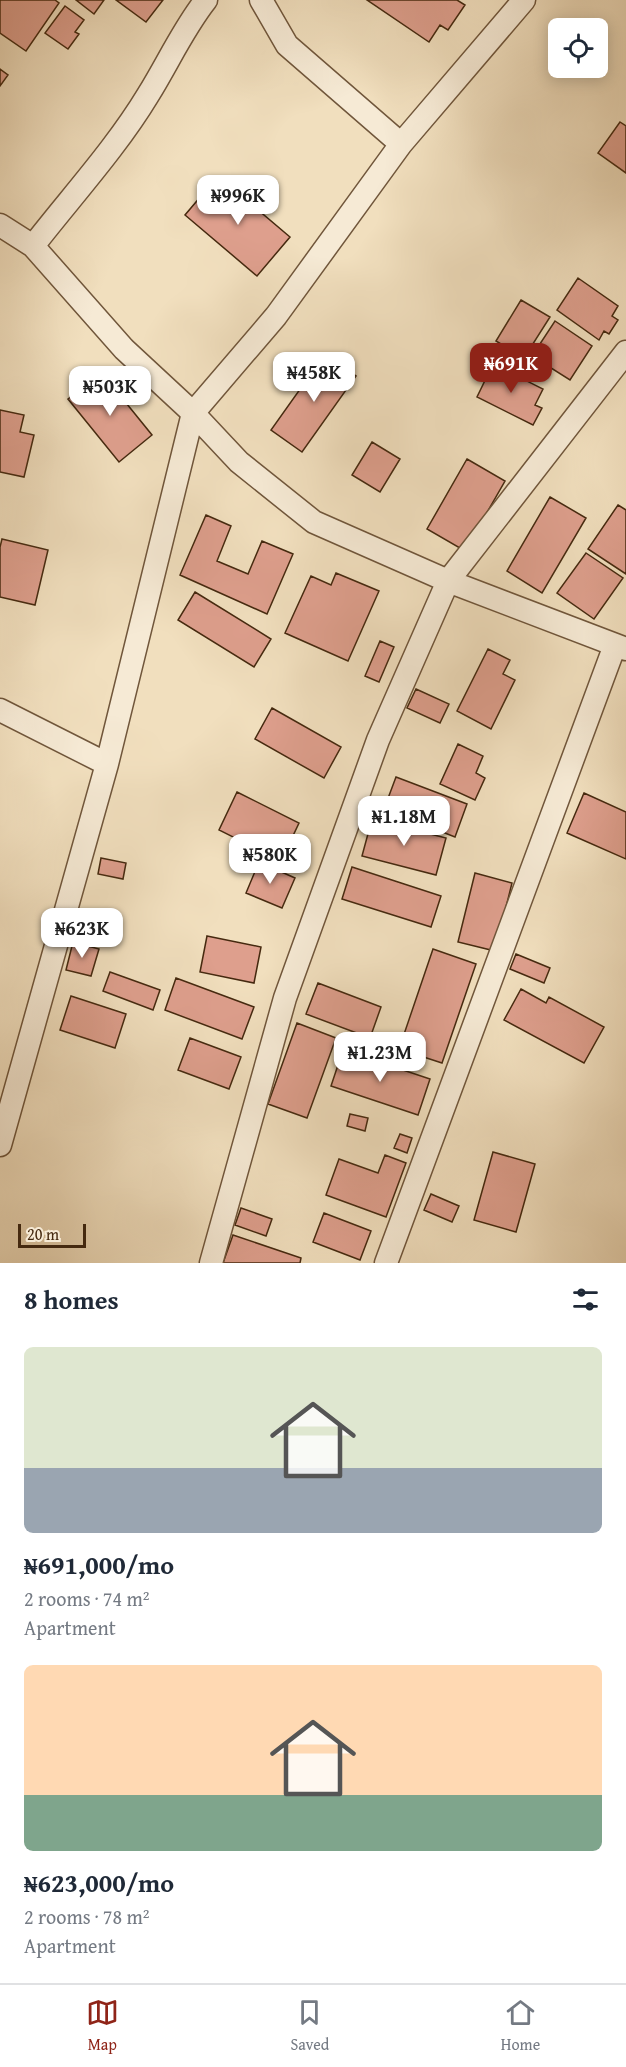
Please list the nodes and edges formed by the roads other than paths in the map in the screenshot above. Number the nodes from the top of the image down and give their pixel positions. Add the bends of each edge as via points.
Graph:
1 (206, 0) edge
2 (261, 0) edge
3 (524, 0) edge
4 (401, 144) junction
5 (0, 225) edge
6 (33, 246) junction
7 (626, 352) edge
8 (193, 413) junction
9 (448, 581) junction
10 (621, 647) edge
11 (0, 710) edge
12 (107, 764) junction
13 (0, 1145) edge
14 (211, 1263) edge
15 (386, 1263) edge

1 - 6 street via 128,124
2 - 4 street via 287,45
3 - 4 street
4 - 8 street via 276,315
5 - 6 street
6 - 8 street via 124,349
7 - 9 street
8 - 9 street via 239,462 315,522
8 - 12 street
9 - 10 street
9 - 14 street via 378,740 285,998
10 - 15 street
11 - 12 street
12 - 13 street

